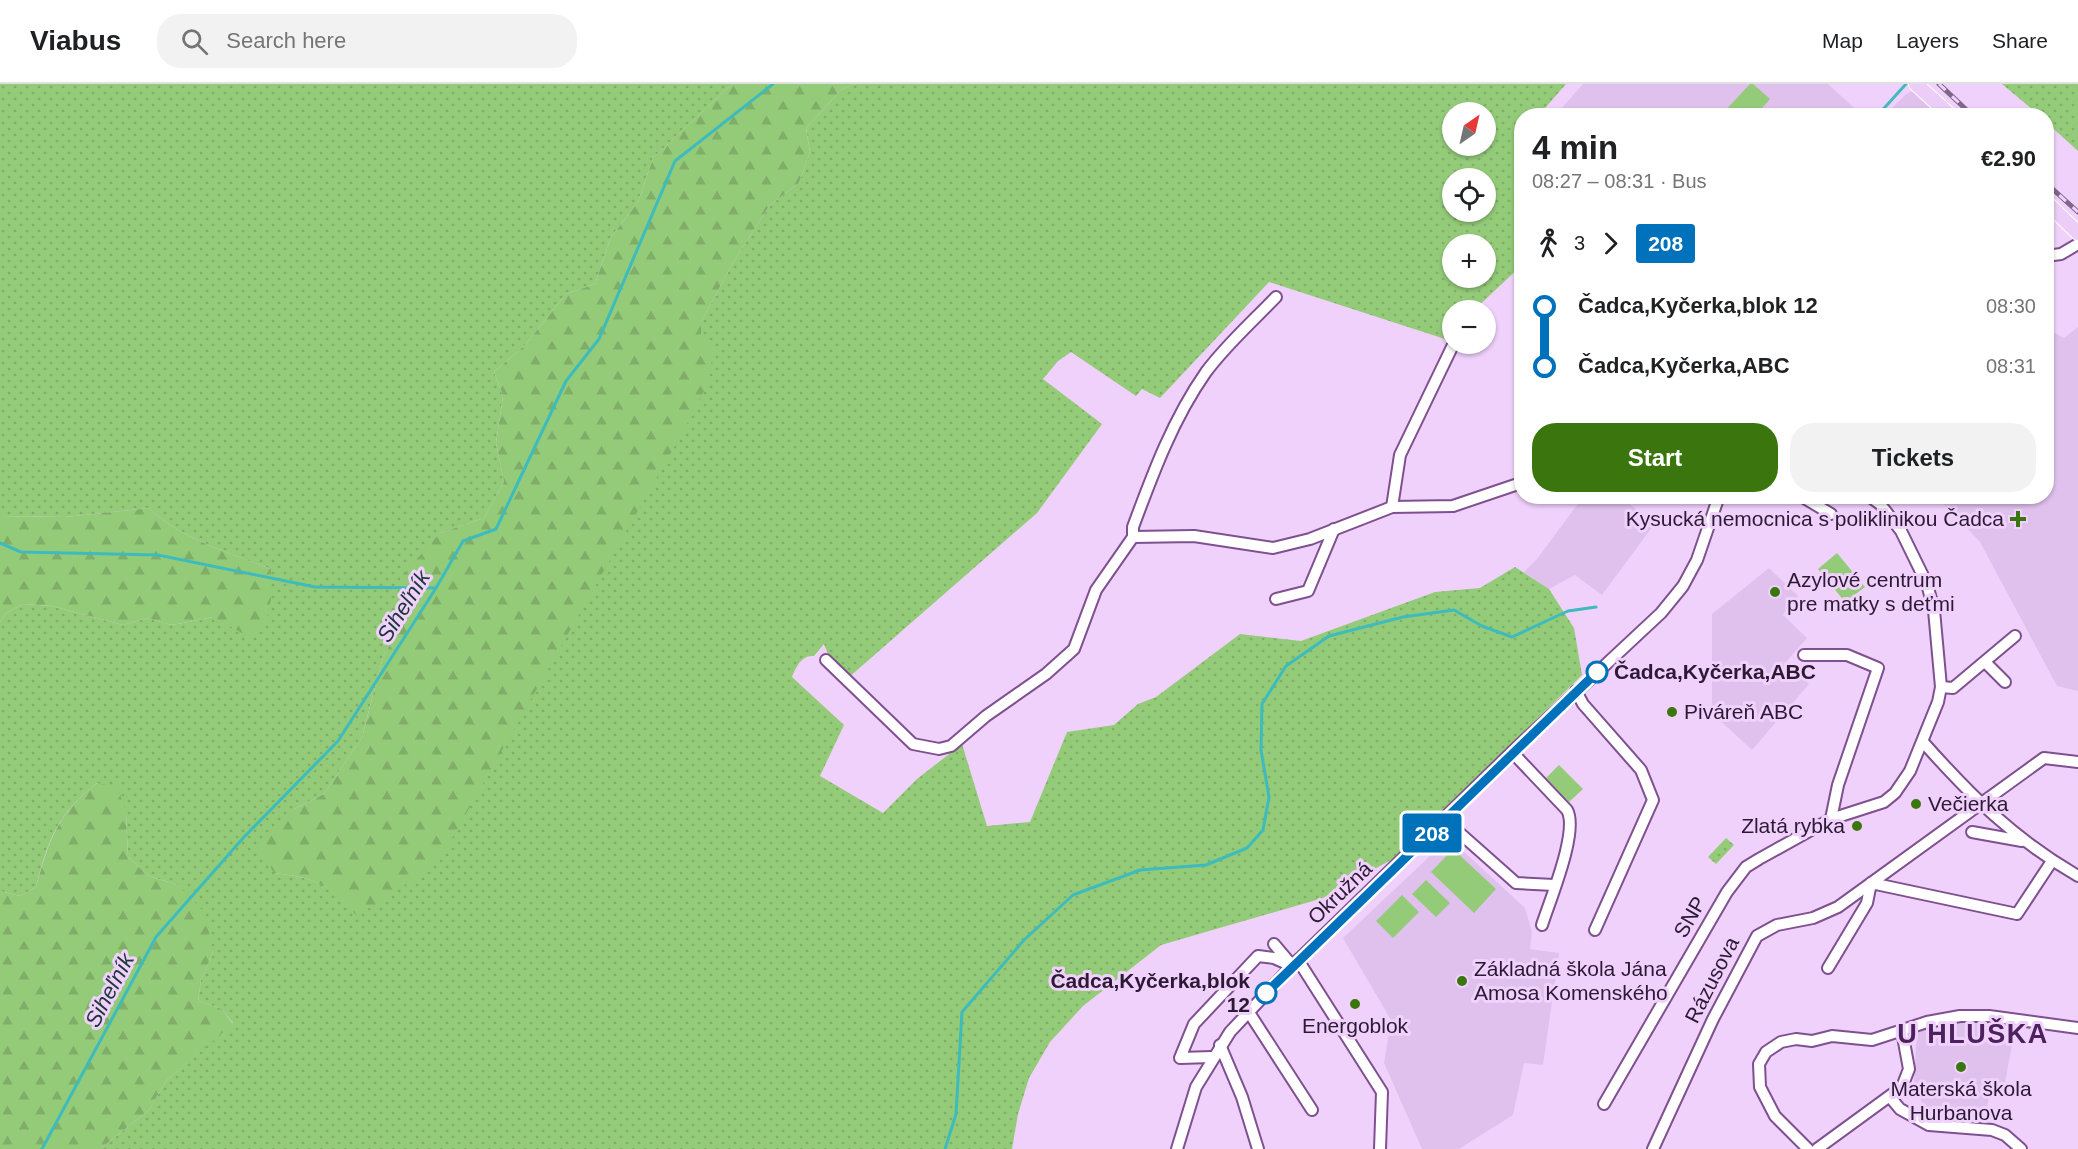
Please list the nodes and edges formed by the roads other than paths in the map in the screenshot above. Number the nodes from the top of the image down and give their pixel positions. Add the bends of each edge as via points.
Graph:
1 (1916, 84) edge
2 (1942, 108) edge
3 (2054, 210) edge
4 (2078, 233) edge
5 (2078, 244) edge
6 (2054, 254) edge
7 (1275, 297) dead end
8 (1449, 354) edge
9 (1514, 485) edge
10 (1716, 504) edge
11 (1814, 504) edge
12 (1880, 504) edge
13 (1392, 507) junction
14 (1831, 514) dead end
15 (1334, 529) junction
16 (1133, 537) junction
17 (1276, 599) dead end
18 (2015, 636) dead end
19 (1804, 655) dead end
20 (826, 660) dead end
21 (1985, 662) junction
22 (2005, 682) dead end
23 (1941, 687) junction
24 (1576, 691) junction
25 (1923, 742) junction
26 (1512, 752) junction
27 (2078, 762) edge
28 (1981, 806) junction
29 (1831, 819) junction
30 (1445, 820) junction
31 (1972, 832) dead end
32 (2023, 841) junction
33 (2052, 861) junction
34 (2078, 876) edge
35 (1871, 883) junction
36 (1554, 885) junction
37 (1542, 925) dead end
38 (1595, 930) dead end
39 (1275, 945) dead end
40 (1295, 963) junction
41 (1828, 968) dead end
42 (1248, 1011) junction
43 (2078, 1028) edge
44 (1902, 1032) junction
45 (1220, 1045) junction
46 (1212, 1057) junction
47 (1890, 1097) junction
48 (1604, 1104) dead end
49 (1312, 1110) dead end
50 (2005, 1135) junction
51 (1177, 1149) edge
52 (1258, 1149) edge
53 (1380, 1149) edge
54 (1653, 1149) edge
55 (1808, 1149) edge
56 (1817, 1149) edge
57 (2005, 1149) edge
58 (2021, 1149) edge

1 - 2 main road
3 - 4 main road
5 - 6 street
7 - 16 street via 1207,371 1195,390 1164,446 1133,527
8 - 13 street via 1401,455
9 - 13 street via 1453,506
10 - 24 street, Okružná via 1701,550 1683,586 1661,613
11 - 14 street
12 - 23 street, SNP via 1901,531 1927,584 1934,610
13 - 15 street
15 - 16 street via 1273,548 1194,536
15 - 17 street via 1308,591
16 - 20 street via 1096,590 1074,649 951,746 939,749 913,744
18 - 21 street
19 - 29 street via 1847,655 1878,668 1838,785
21 - 22 street
21 - 23 street via 1953,688
23 - 25 street, SNP
24 - 26 street, Okružná
24 - 38 street via 1641,770 1653,800
25 - 28 street
25 - 29 street, SNP via 1902,784 1884,802
26 - 30 street, Okružná
26 - 36 street via 1569,814 1567,843
27 - 28 street, Rázusova via 2044,758
28 - 32 street
28 - 35 street, Rázusova
29 - 48 street, SNP via 1759,858 1740,874
30 - 36 street via 1516,883
30 - 40 street, Okružná
31 - 32 street
32 - 33 street
33 - 34 street
33 - 35 street via 2017,914
35 - 41 street via 1866,903
35 - 54 street, Rázusova via 1838,907 1813,918 1777,925 1757,936 1713,1019
36 - 37 street
39 - 40 street
40 - 42 street, Okružná
40 - 46 street via 1258,956 1194,1024 1180,1058
40 - 53 street via 1382,1092
42 - 45 street, Okružná
42 - 49 street
43 - 44 street via 1967,1016 1927,1022
44 - 47 street via 1908,1075
44 - 55 street via 1872,1040 1832,1036 1812,1041 1787,1040 1766,1052 1758,1071 1764,1098 1774,1116
45 - 46 street, Okružná
45 - 52 street
46 - 51 street, Okružná via 1196,1087
47 - 50 street via 1900,1109 1929,1125 1992,1130
47 - 56 street
50 - 57 street
50 - 58 street

